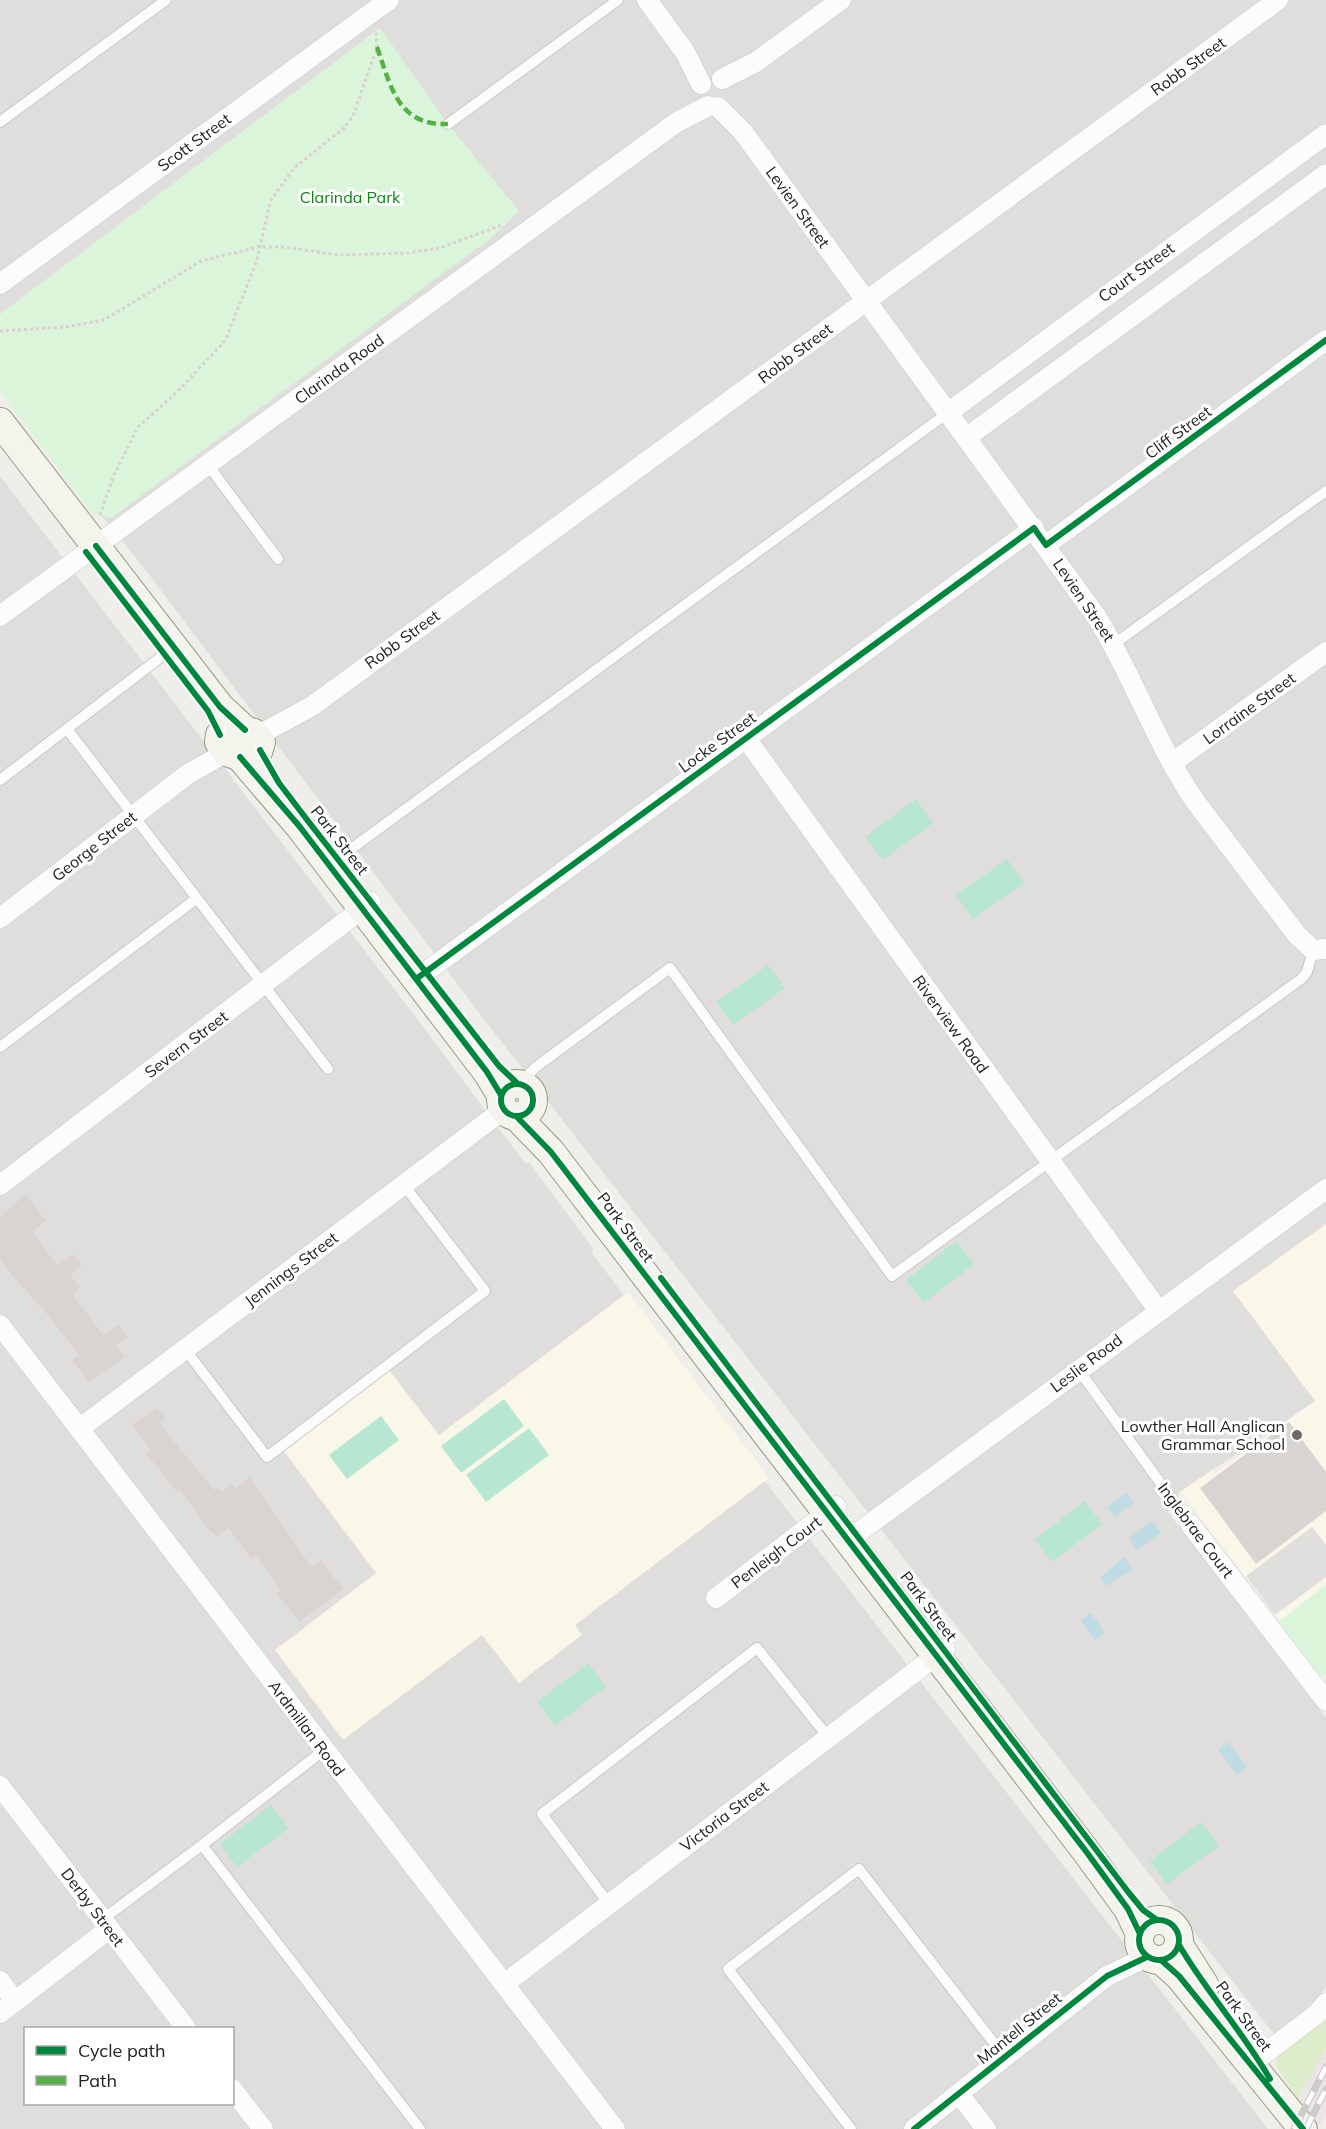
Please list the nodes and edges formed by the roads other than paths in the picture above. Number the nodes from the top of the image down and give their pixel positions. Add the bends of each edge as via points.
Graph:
1 (166, 0) edge
2 (389, 0) edge
3 (618, 0) edge
4 (647, 0) edge
5 (841, 0) edge
6 (1278, 0) edge
7 (715, 92) junction
8 (0, 123) edge
9 (448, 124) dead end
10 (1326, 134) edge
11 (1326, 174) edge
12 (0, 284) edge
13 (867, 300) junction
14 (1326, 340) edge
15 (949, 412) junction
16 (0, 422) edge
17 (967, 437) junction
18 (0, 440) edge
19 (208, 465) junction
20 (1326, 491) edge
21 (1034, 528) junction
22 (93, 540) junction
23 (1046, 545) junction
24 (278, 559) dead end
25 (0, 616) edge
26 (1114, 644) junction
27 (169, 651) junction
28 (1326, 652) edge
29 (66, 729) junction
30 (745, 737) junction
31 (241, 744) junction
32 (1172, 763) junction
33 (0, 780) edge
34 (134, 815) junction
35 (333, 862) junction
36 (196, 898) junction
37 (366, 905) junction
38 (0, 918) edge
39 (1320, 950) edge
40 (421, 975) junction
41 (263, 985) junction
42 (0, 1047) edge
43 (328, 1069) dead end
44 (515, 1099) junction
45 (1050, 1162) junction
46 (0, 1185) edge
47 (404, 1185) junction
48 (1326, 1189) edge
49 (1158, 1310) junction
50 (0, 1325) edge
51 (185, 1349) junction
52 (1078, 1369) junction
53 (79, 1428) junction
54 (832, 1510) junction
55 (1190, 1524) joint
56 (852, 1537) junction
57 (716, 1598) dead end
58 (940, 1653) junction
59 (1323, 1694) edge
60 (828, 1737) junction
61 (324, 1750) junction
62 (0, 1786) edge
63 (202, 1845) junction
64 (609, 1904) junction
65 (106, 1924) junction
66 (1154, 1942) junction
67 (0, 1981) edge
68 (504, 1984) junction
69 (1326, 2003) edge
70 (8, 2007) edge
71 (185, 2027) edge
72 (1004, 2056) junction
73 (1254, 2062) junction
74 (234, 2092) edge
75 (959, 2094) junction
76 (263, 2129) edge
77 (420, 2129) edge
78 (615, 2129) edge
79 (851, 2129) edge
80 (914, 2129) edge
81 (986, 2129) edge
82 (1303, 2129) edge

1 - 8 lane
2 - 12 street, Scott Street
3 - 9 lane
4 - 7 street, Levien Street
5 - 7 street, Clarinda Road
6 - 13 street, Robb Street
7 - 13 street, Levien Street
7 - 19 street, Clarinda Road
10 - 15 street, Court Street
11 - 17 street, Court Street
13 - 15 street, Levien Street
13 - 31 street, Robb Street via 312,706
14 - 23 street, Cliff Street
15 - 17 street, Levien Street
15 - 35 lane
16 - 22 street, Park Street
17 - 21 street, Levien Street
18 - 22 street, Park Street
19 - 22 street, Clarinda Road
19 - 24 lane
20 - 26 lane
21 - 23 street, Levien Street
21 - 30 street, Locke Street
22 - 25 street, Clarinda Road
22 - 27 street, Park Street
23 - 26 street, Levien Street
26 - 32 street, Levien Street
27 - 29 lane
27 - 31 street, Park Street via 208,711
28 - 32 street, Lorraine Street
29 - 33 lane
29 - 34 lane
30 - 40 street, Locke Street
30 - 45 street, Riverview Road
31 - 34 street, George Street via 188,774
31 - 35 street, Park Street via 279,783
32 - 39 street, Levien Street via 1195,801 1297,935
34 - 36 lane
34 - 38 street, George Street
35 - 37 street, Park Street
36 - 41 lane
36 - 42 lane
37 - 40 street, Park Street
37 - 41 street, Severn Street
39 - 45 lane via 1301,979
40 - 44 street, Park Street
41 - 43 lane
41 - 46 street, Severn Street
44 - 45 lane via 536,1067 670,969 892,1276
44 - 47 street, Jennings Street
44 - 54 street, Park Street via 554,1139
45 - 49 street, Riverview Road
47 - 51 street, Jennings Street
47 - 51 lane via 485,1291 267,1457
48 - 49 street, Leslie Road
49 - 52 street, Leslie Road
50 - 53 street, Ardmillan Road
51 - 53 street, Jennings Street
52 - 55 lane, Inglebrae Court
52 - 56 street, Leslie Road
53 - 61 street, Ardmillan Road
54 - 56 street, Park Street
54 - 57 street, Penleigh Court
55 - 59 street, Inglebrae Court
56 - 58 street, Park Street
58 - 60 street, Victoria Street
58 - 66 street, Park Street via 1143,1910
60 - 64 street, Victoria Street
60 - 64 lane via 758,1648 542,1814
61 - 63 lane
61 - 68 street, Ardmillan Road
62 - 65 street, Derby Street
63 - 65 lane
63 - 77 lane
64 - 68 street, Victoria Street
65 - 70 street
65 - 71 street, Derby Street
66 - 72 street, Mantell Street
66 - 73 street, Park Street via 1196,1974
67 - 70 street
68 - 78 street, Ardmillan Road
69 - 73 street
72 - 75 street, Mantell Street
72 - 79 lane via 859,1869 728,1969
73 - 82 street, Park Street
74 - 76 street
75 - 80 street, Mantell Street
75 - 81 street

